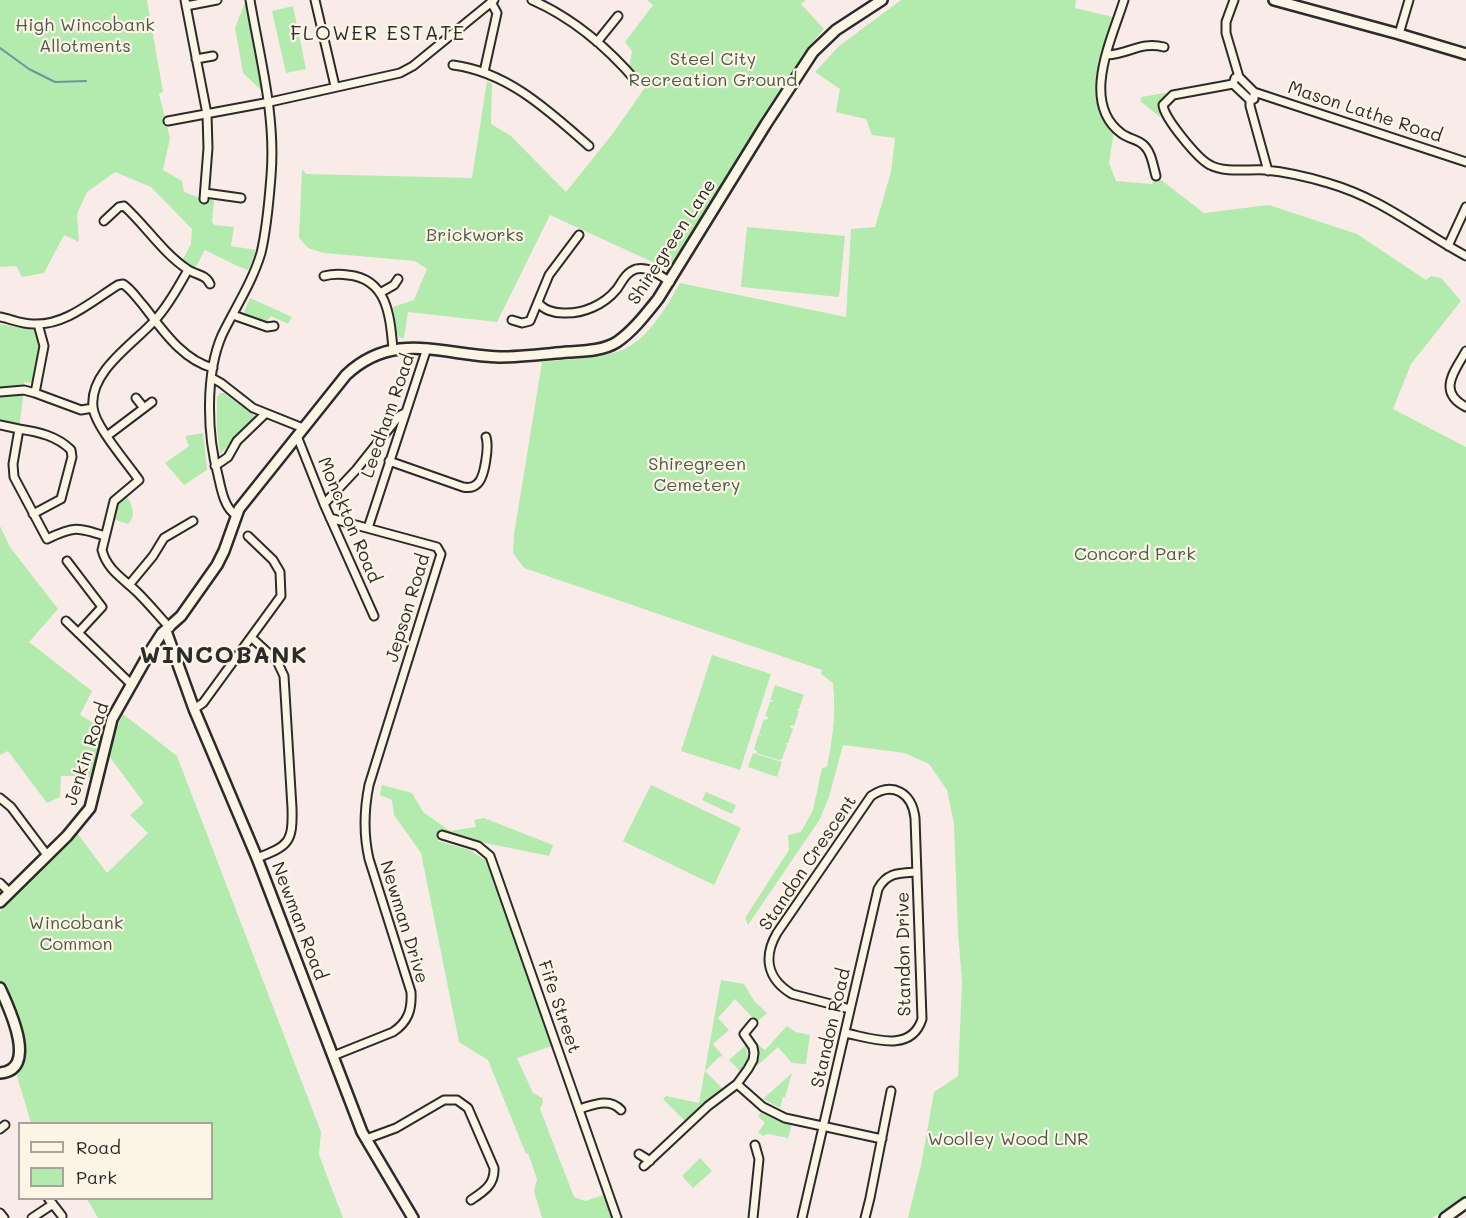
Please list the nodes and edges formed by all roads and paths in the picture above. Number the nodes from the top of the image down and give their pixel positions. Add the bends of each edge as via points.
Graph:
1 (217, 0) edge
2 (250, 0) edge
3 (315, 0) edge
4 (532, 0) edge
5 (882, 0) edge
6 (1124, 0) edge
7 (1234, 0) edge
8 (1274, 0) edge
9 (1409, 0) edge
10 (493, 1) edge
11 (185, 3) edge
12 (618, 16) dead end
13 (1399, 34) junction
14 (597, 42) junction
15 (1164, 47) dead end
16 (1466, 54) edge
17 (1107, 55) junction
18 (213, 56) dead end
19 (196, 59) junction
20 (453, 65) dead end
21 (484, 72) junction
22 (1239, 77) junction
23 (638, 82) dead end
24 (1233, 84) junction
25 (335, 86) junction
26 (1252, 96) junction
27 (270, 102) junction
28 (207, 114) junction
29 (168, 121) dead end
30 (589, 146) dead end
31 (1466, 162) edge
32 (1268, 171) junction
33 (1156, 176) dead end
34 (241, 198) dead end
35 (1466, 207) edge
36 (104, 221) dead end
37 (579, 235) dead end
38 (1448, 246) junction
39 (1466, 256) edge
40 (188, 270) junction
41 (324, 276) dead end
42 (398, 279) dead end
43 (670, 282) junction
44 (210, 284) dead end
45 (380, 293) junction
46 (538, 302) junction
47 (233, 315) junction
48 (0, 317) edge
49 (155, 320) junction
50 (512, 320) dead end
51 (38, 324) junction
52 (274, 326) dead end
53 (426, 348) junction
54 (393, 349) junction
55 (1466, 351) edge
56 (213, 368) junction
57 (212, 378) junction
58 (0, 392) edge
59 (35, 393) junction
60 (136, 398) dead end
61 (152, 402) dead end
62 (1466, 407) edge
63 (93, 408) junction
64 (144, 408) junction
65 (265, 414) junction
66 (405, 414) junction
67 (0, 425) edge
68 (19, 429) junction
69 (300, 432) junction
70 (107, 436) junction
71 (486, 437) dead end
72 (389, 462) junction
73 (215, 466) junction
74 (324, 504) junction
75 (33, 514) junction
76 (236, 516) junction
77 (330, 518) junction
78 (193, 520) dead end
79 (368, 528) junction
80 (105, 536) junction
81 (248, 536) dead end
82 (67, 561) dead end
83 (129, 585) junction
84 (374, 616) dead end
85 (66, 621) dead end
86 (168, 629) junction
87 (78, 633) junction
88 (252, 638) junction
89 (132, 685) junction
90 (194, 709) junction
91 (369, 785) joint
92 (0, 798) edge
93 (442, 835) dead end
94 (47, 855) junction
95 (258, 858) junction
96 (917, 872) junction
97 (0, 883) edge
98 (9, 892) junction
99 (0, 902) edge
100 (0, 988) edge
101 (850, 1009) junction
102 (753, 1023) dead end
103 (845, 1033) junction
104 (333, 1056) junction
105 (0, 1073) edge
106 (737, 1084) junction
107 (891, 1091) dead end
108 (579, 1109) junction
109 (621, 1110) dead end
110 (824, 1125) junction
111 (366, 1139) junction
112 (882, 1139) junction
113 (755, 1145) dead end
114 (639, 1154) dead end
115 (471, 1200) dead end
116 (50, 1201) edge
117 (1466, 1203) edge
118 (0, 1213) edge
119 (62, 1216) dead end
120 (4, 1218) edge
121 (32, 1218) edge
122 (413, 1218) edge
123 (617, 1218) edge
124 (753, 1218) edge
125 (802, 1218) edge
126 (865, 1218) edge
127 (1445, 1218) edge

1 - 11 street
2 - 27 street
3 - 25 street
4 - 14 street
5 - 43 street, Shiregreen Lane via 836,30 813,52
6 - 17 street
7 - 22 street via 1226,27
8 - 13 street
9 - 13 street
10 - 21 street via 497,13
10 - 25 street via 406,70
11 - 19 street
12 - 14 street
13 - 16 street
14 - 23 street
15 - 17 street via 1149,45
17 - 33 street via 1100,80 1104,112 1122,134 1144,145
18 - 19 street
19 - 28 street
20 - 21 street
21 - 30 street via 521,91
22 - 24 street
22 - 26 street
24 - 26 street
24 - 32 street via 1173,95 1163,105 1167,117 1206,163 1221,168
25 - 27 street
26 - 31 street, Mason Lathe Road
26 - 32 street via 1250,106
27 - 28 street
27 - 47 street via 273,147 266,230 254,272
28 - 29 street
28 - 34 street via 205,196
32 - 38 street via 1353,191 1388,207
35 - 38 street
36 - 40 street via 124,206
37 - 46 street via 549,275
38 - 39 street
40 - 44 street
40 - 49 street
41 - 45 street via 360,277
42 - 45 street
43 - 46 street via 648,269 637,269 627,274 611,295 587,310 558,313
43 - 53 street, Shiregreen Lane via 642,319 610,345 508,356
45 - 54 street via 388,312
46 - 50 street via 530,321
47 - 52 street
47 - 56 street via 218,345
48 - 51 street
49 - 51 street via 133,293 118,285 67,318
49 - 56 street via 193,360
49 - 63 street via 104,372 97,383
51 - 59 street via 44,346
53 - 54 street, Shiregreen Lane
53 - 66 street, Leedham Road
54 - 69 street, Shiregreen Lane via 357,365
55 - 62 street via 1450,388 1452,397
56 - 57 street
57 - 65 street
57 - 73 street
58 - 59 street
59 - 63 street via 81,410
60 - 64 street
61 - 64 street
63 - 70 street
64 - 70 street
65 - 69 street
65 - 73 street via 237,441 228,457
66 - 72 street, Leedham Road
66 - 74 street via 399,416
67 - 68 street
68 - 75 street via 14,477
68 - 75 street via 56,438 71,450 61,499
69 - 74 street, Monckton Road
69 - 76 street, Shiregreen Lane
70 - 80 street via 139,480 114,501
71 - 72 street via 488,449 482,478 473,487
72 - 79 street, Leedham Road
73 - 76 street via 228,507
74 - 77 street, Monckton Road
75 - 80 street via 47,539 77,528
76 - 86 street, Shiregreen Lane via 221,558
77 - 79 street, Jepson Road
77 - 84 street, Monckton Road
78 - 83 street via 164,538
79 - 91 street, Jepson Road via 437,548 441,554
80 - 83 street via 104,556
81 - 88 street via 280,572 281,596
82 - 87 street via 102,607
83 - 86 street
85 - 87 street
86 - 89 street, Jenkin Road via 158,639
86 - 90 street, Newman Road
87 - 89 street
88 - 90 street via 204,703
88 - 95 street via 277,661 284,676 293,830 285,846
89 - 94 street, Jenkin Road via 112,718 90,808
90 - 95 street, Newman Road
91 - 104 street, Newman Drive via 365,842 411,992 410,1012 393,1032
92 - 94 street
93 - 108 street, Fife Street via 478,846 490,856
94 - 98 street, Jenkin Road
95 - 104 street, Newman Road
96 - 101 street, Standon Road via 891,875 878,889
96 - 101 street, Standon Crescent via 912,804 898,791 878,792 871,796 770,945 771,970 785,990
96 - 103 street, Standon Drive via 921,1025 909,1038 896,1042
97 - 98 street
98 - 99 street, Jenkin Road
100 - 105 street via 20,1050 14,1069
101 - 103 street, Standon Road
102 - 106 street via 744,1034 753,1047 753,1060
103 - 110 street, Standon Road
104 - 111 street, Newman Road
106 - 110 street via 771,1112
106 - 114 street via 647,1163
107 - 112 street
108 - 109 street via 606,1102
108 - 123 street, Fife Street
110 - 112 street
110 - 125 street, Standon Road
111 - 115 street via 396,1128 444,1100 463,1103 495,1174 490,1186
111 - 122 street, Newman Road
112 - 126 street
113 - 124 street via 759,1159
116 - 119 street
116 - 121 street
117 - 127 street
118 - 120 street

